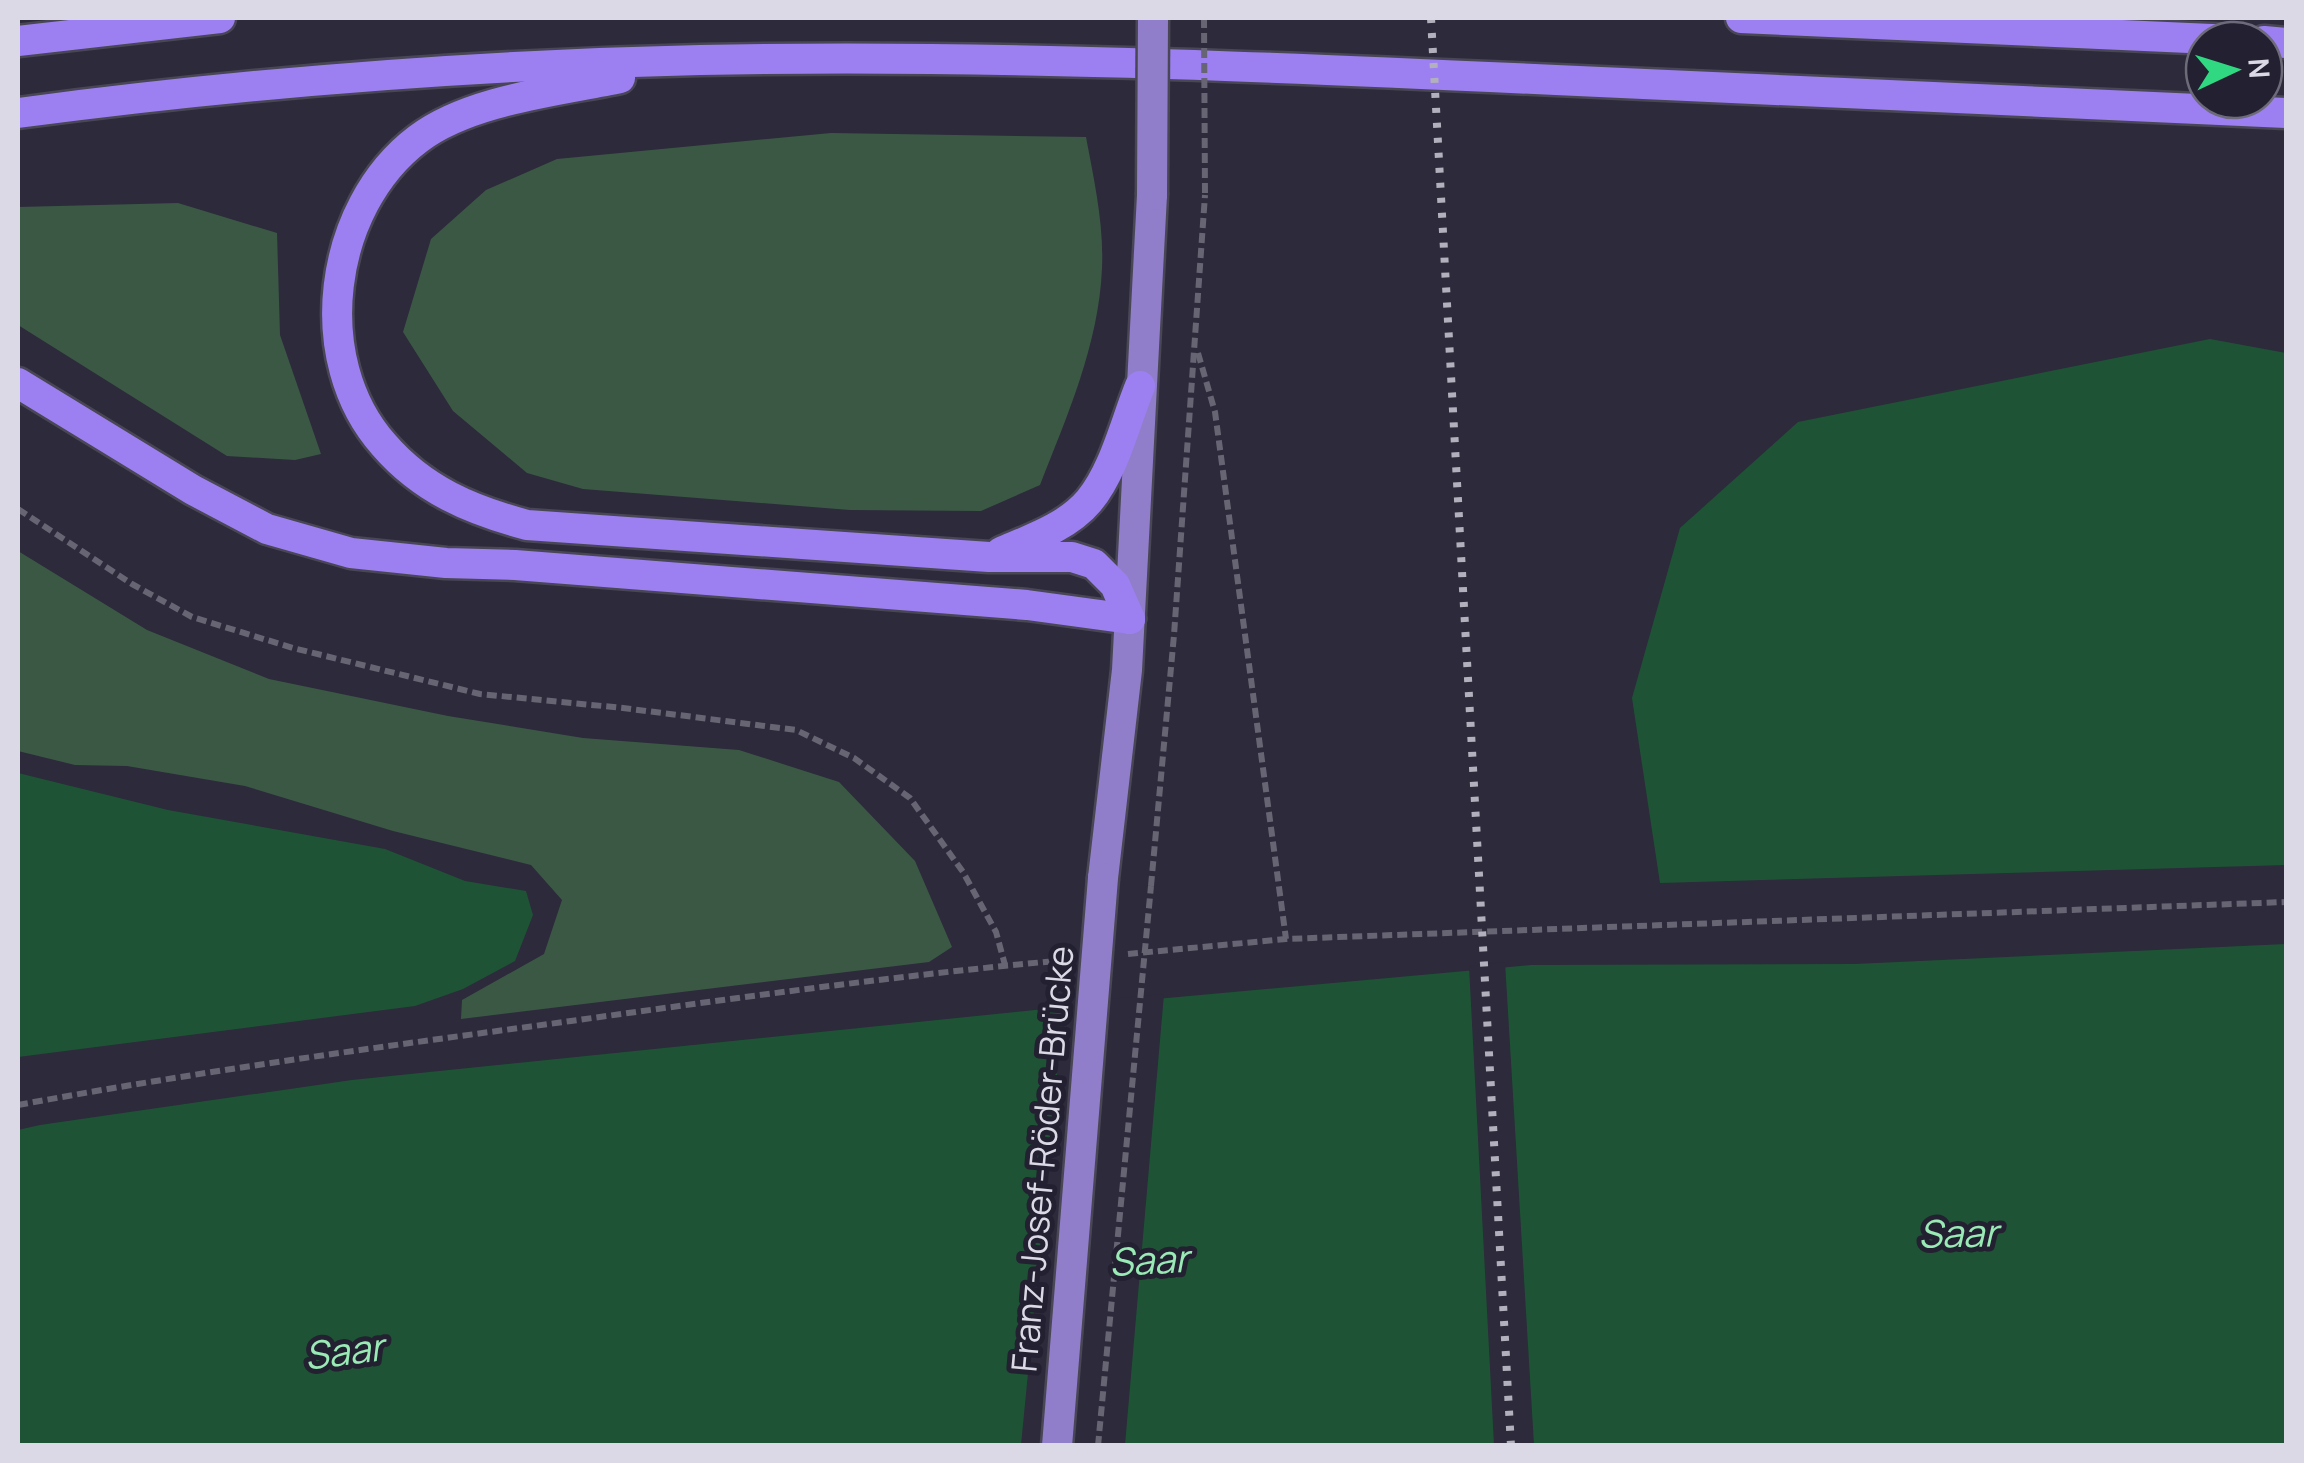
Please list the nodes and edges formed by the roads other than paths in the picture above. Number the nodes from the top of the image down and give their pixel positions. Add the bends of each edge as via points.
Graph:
1 (220, 18) edge
2 (1153, 18) edge
3 (1741, 18) edge
4 (2184, 38) edge
5 (18, 41) edge
6 (700, 60) junction
7 (18, 113) edge
8 (2286, 114) edge
9 (18, 383) edge
10 (1140, 386) junction
11 (989, 557) junction
12 (1130, 619) junction
13 (1057, 1446) edge

1 - 5 highway
2 - 10 main road, Franz-Josef-Röder-Brücke, bridge via 1152,195
3 - 4 highway
6 - 7 highway via 285,82
6 - 8 highway via 1258,66
6 - 11 highway via 490,106 419,137 398,156 364,204 341,266 338,341 367,421 383,445 440,492 466,508 527,524
9 - 12 highway via 267,529 351,554 1027,605
10 - 11 highway via 1088,502 1045,533
10 - 12 main road, Franz-Josef-Röder-Brücke
11 - 12 highway via 1072,557 1094,564 1115,584
12 - 13 main road, Franz-Josef-Röder-Brücke, bridge

